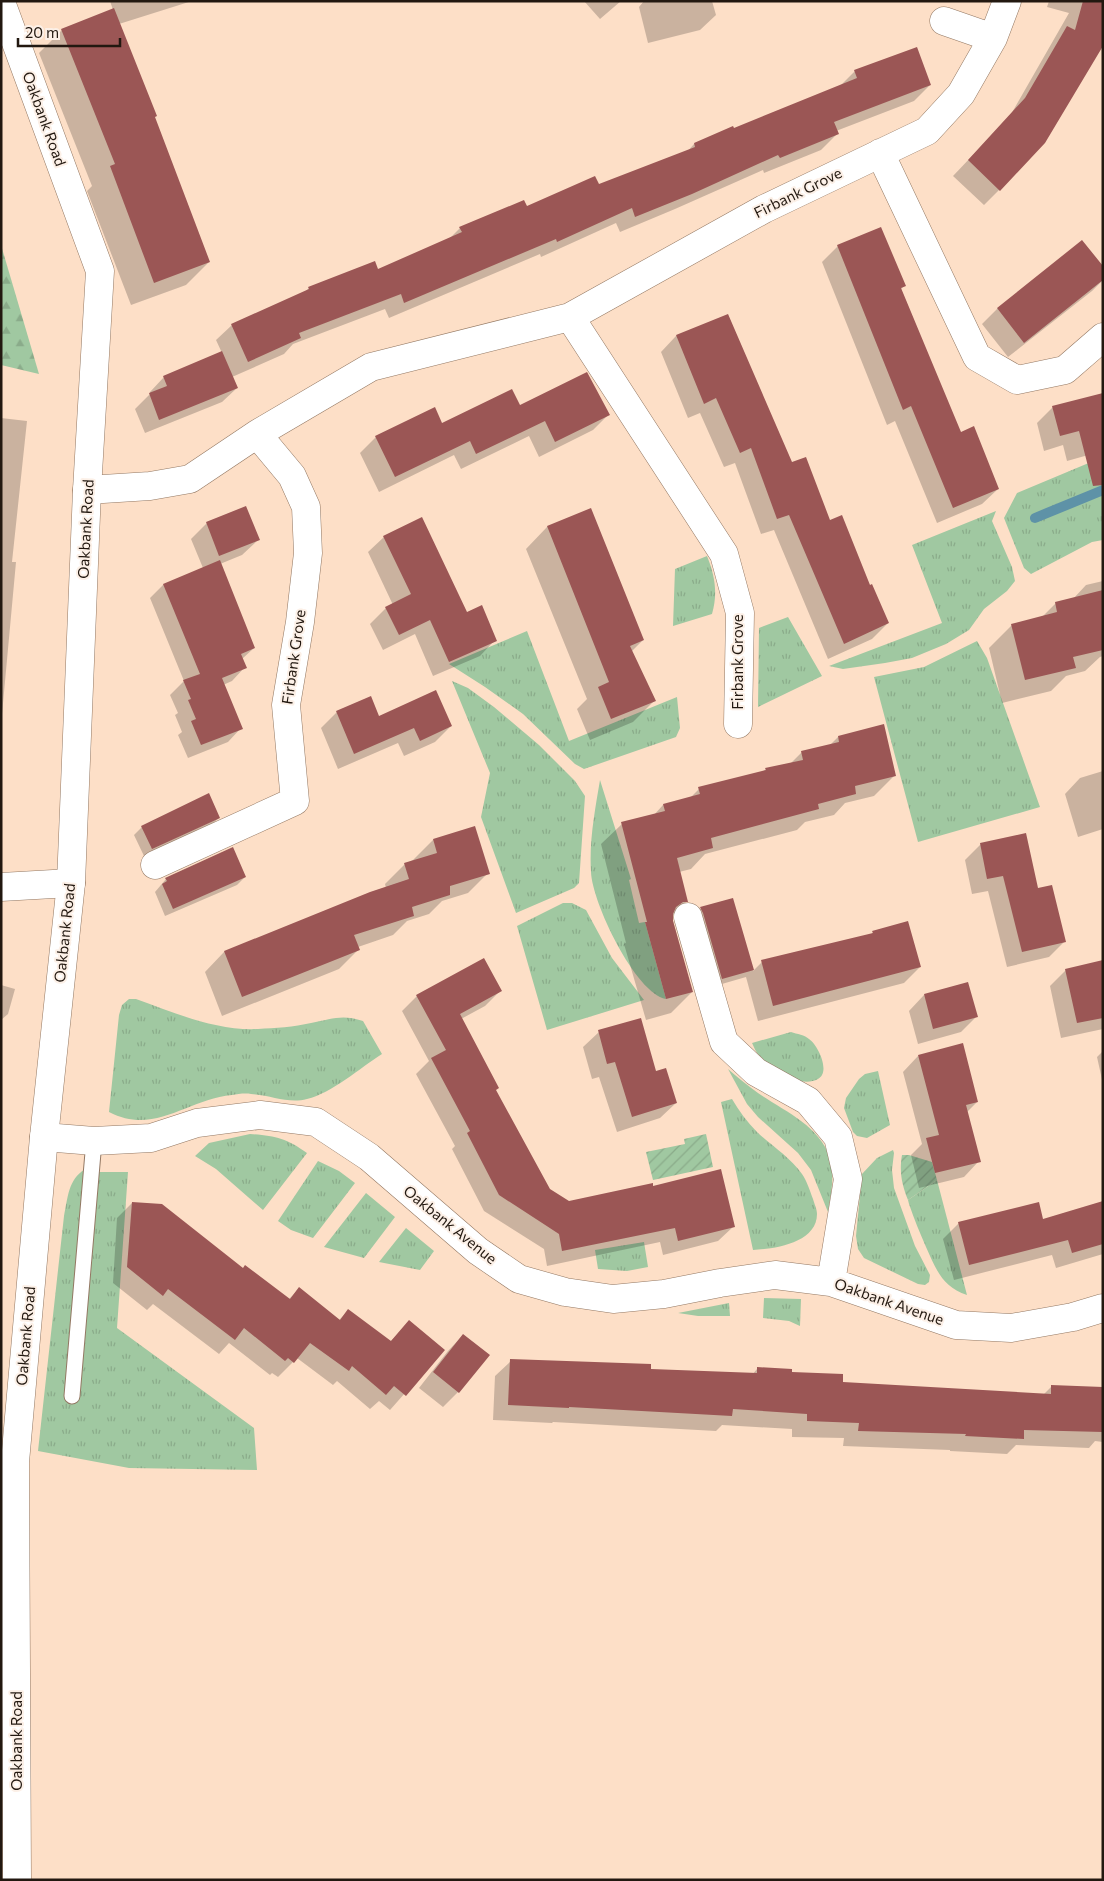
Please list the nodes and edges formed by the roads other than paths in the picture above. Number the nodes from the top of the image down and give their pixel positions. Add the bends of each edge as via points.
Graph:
1 (1006, 1) edge
2 (1, 2) edge
3 (944, 20) dead end
4 (993, 38) junction
5 (880, 153) junction
6 (570, 317) junction
7 (1103, 337) edge
8 (257, 434) junction
9 (87, 490) junction
10 (738, 724) dead end
11 (155, 865) dead end
12 (71, 884) junction
13 (1, 887) edge
14 (688, 917) dead end
15 (44, 1136) junction
16 (94, 1141) junction
17 (832, 1282) junction
18 (1103, 1308) edge
19 (72, 1396) dead end
20 (18, 1880) edge

1 - 4 street, Firbank Grove
2 - 9 street, Oakbank Road via 100,271
3 - 4 street
4 - 5 street, Firbank Grove via 961,94 927,131
5 - 6 street, Firbank Grove via 764,209
5 - 7 street via 977,357 1017,380 1064,370
6 - 8 street, Firbank Grove via 370,367
6 - 10 street, Firbank Grove via 724,554 740,613
8 - 9 street, Firbank Grove via 190,479 150,486
8 - 11 street, Firbank Grove via 292,476 306,507 308,552 286,705 295,801
9 - 12 street, Oakbank Road
12 - 13 street
12 - 15 street, Oakbank Road
14 - 17 street via 724,1042 756,1072 808,1101 838,1137 848,1179
15 - 16 street, Oakbank Avenue
15 - 20 street, Oakbank Road via 15,1462
16 - 17 street, Oakbank Avenue via 151,1138 197,1123 260,1115 316,1122 369,1156 484,1255 519,1279 564,1292 614,1299 776,1275
16 - 19 lane
17 - 18 street, Oakbank Avenue via 956,1325 1011,1328

